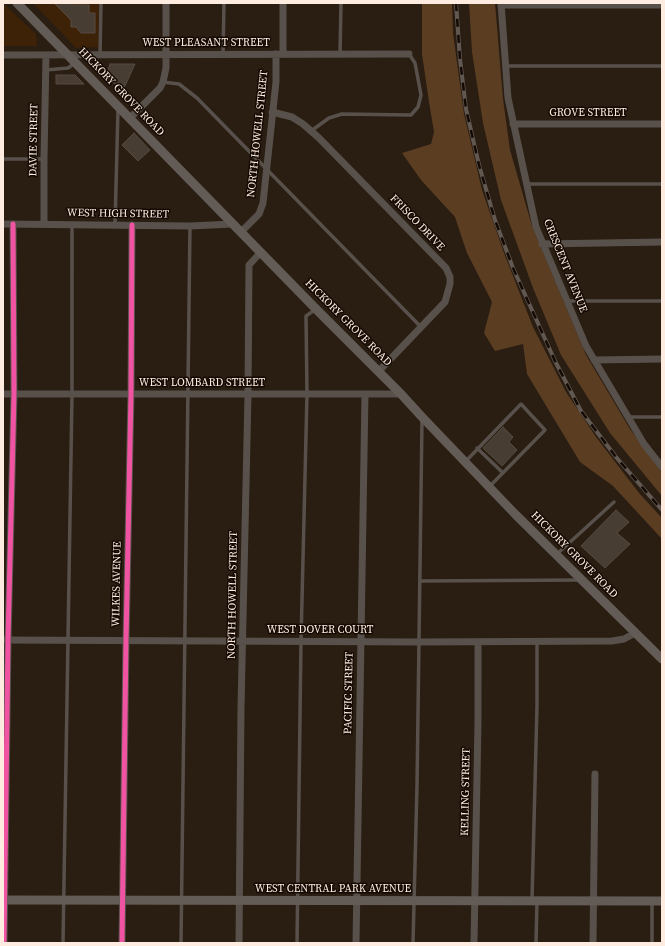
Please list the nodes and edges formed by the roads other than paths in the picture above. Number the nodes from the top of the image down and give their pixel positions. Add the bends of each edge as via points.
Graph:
1 (17, 3) edge
2 (101, 3) edge
3 (166, 3) edge
4 (224, 3) edge
5 (283, 3) edge
6 (340, 3) edge
7 (501, 4) edge
8 (662, 5) edge
9 (166, 54) junction
10 (224, 54) junction
11 (280, 54) junction
12 (340, 54) junction
13 (409, 54) joint
14 (3, 55) edge
15 (46, 55) junction
16 (68, 55) junction
17 (100, 55) junction
18 (76, 63) junction
19 (505, 66) junction
20 (662, 66) edge
21 (46, 70) junction
22 (164, 82) junction
23 (118, 106) junction
24 (272, 112) junction
25 (130, 118) junction
26 (513, 124) junction
27 (662, 124) edge
28 (311, 131) junction
29 (3, 159) edge
30 (44, 159) junction
31 (267, 169) junction
32 (526, 184) junction
33 (662, 184) edge
34 (3, 224) edge
35 (13, 224) junction
36 (44, 224) junction
37 (72, 224) junction
38 (233, 224) junction
39 (115, 225) junction
40 (132, 225) junction
41 (190, 226) junction
42 (240, 232) junction
43 (662, 242) edge
44 (542, 244) junction
45 (260, 252) junction
46 (662, 301) edge
47 (567, 302) junction
48 (316, 309) junction
49 (422, 328) junction
50 (662, 359) edge
51 (594, 360) junction
52 (379, 371) junction
53 (3, 394) edge
54 (14, 394) junction
55 (131, 394) junction
56 (189, 394) junction
57 (307, 394) junction
58 (365, 394) junction
59 (401, 394) junction
60 (72, 395) junction
61 (248, 395) junction
62 (422, 417) junction
63 (628, 417) junction
64 (662, 417) edge
65 (477, 448) junction
66 (465, 462) junction
67 (662, 467) edge
68 (503, 472) junction
69 (490, 487) junction
70 (614, 502) dead end
71 (556, 555) junction
72 (582, 580) junction
73 (420, 581) junction
74 (635, 633) junction
75 (5, 640) edge
76 (68, 640) junction
77 (126, 640) junction
78 (185, 641) junction
79 (243, 641) junction
80 (301, 641) junction
81 (360, 641) junction
82 (537, 641) junction
83 (419, 642) junction
84 (478, 642) junction
85 (662, 659) edge
86 (595, 774) dead end
87 (4, 900) edge
88 (64, 901) junction
89 (122, 901) junction
90 (182, 901) junction
91 (240, 901) junction
92 (297, 901) junction
93 (356, 901) junction
94 (414, 901) junction
95 (474, 901) junction
96 (534, 901) junction
97 (593, 901) junction
98 (657, 901) edge
99 (4, 943) edge
100 (63, 943) edge
101 (122, 943) edge
102 (181, 943) edge
103 (239, 943) edge
104 (297, 943) edge
105 (356, 943) edge
106 (413, 943) edge
107 (474, 943) edge
108 (536, 943) edge
109 (593, 943) edge
110 (652, 943) edge

1 - 16 main road, HICKORY GROVE ROAD
2 - 17 lane
3 - 9 street
4 - 10 lane
5 - 11 street, NORTH HOWELL STREET
6 - 12 lane
7 - 8 street
7 - 19 street, CRESCENT AVENUE
9 - 10 street, WEST PLEASANT STREET
9 - 17 street, WEST PLEASANT STREET
9 - 22 street
10 - 11 street, WEST PLEASANT STREET
11 - 12 street, WEST PLEASANT STREET
11 - 24 street, NORTH HOWELL STREET
12 - 13 street, WEST PLEASANT STREET
13 - 28 lane via 415,62 421,95 418,107 411,115 342,114 329,118
14 - 15 street, WEST PLEASANT STREET
15 - 16 street, WEST PLEASANT STREET
15 - 21 street, DAVIE STREET
16 - 17 street, WEST PLEASANT STREET
16 - 18 main road, HICKORY GROVE ROAD
18 - 21 lane via 68,68
18 - 23 main road, HICKORY GROVE ROAD
19 - 20 lane
19 - 26 street, CRESCENT AVENUE
21 - 30 street, DAVIE STREET
22 - 25 street
22 - 31 lane via 179,84 197,98
23 - 25 main road, HICKORY GROVE ROAD
23 - 39 lane
24 - 28 street, FRISCO DRIVE via 292,117
24 - 31 street, NORTH HOWELL STREET
25 - 38 main road, HICKORY GROVE ROAD
26 - 27 street, GROVE STREET
26 - 32 street, CRESCENT AVENUE
28 - 49 street, FRISCO DRIVE via 446,268 450,277 446,302
29 - 30 lane
30 - 36 street, DAVIE STREET
31 - 42 street, NORTH HOWELL STREET via 263,203 259,214
31 - 49 lane
32 - 33 lane
32 - 44 street, CRESCENT AVENUE
34 - 35 street, WEST HIGH STREET
35 - 36 street, WEST HIGH STREET
35 - 54 street
36 - 37 street, WEST HIGH STREET
37 - 39 street, WEST HIGH STREET
37 - 60 lane
38 - 41 street, WEST HIGH STREET
38 - 42 main road, HICKORY GROVE ROAD
39 - 40 street, WEST HIGH STREET
40 - 41 street, WEST HIGH STREET
40 - 55 street, WILKES AVENUE
41 - 56 lane
42 - 45 main road, HICKORY GROVE ROAD
43 - 44 street
44 - 47 street, CRESCENT AVENUE
45 - 48 main road, HICKORY GROVE ROAD
45 - 61 street, NORTH HOWELL STREET via 249,265
46 - 47 lane
47 - 51 street, CRESCENT AVENUE
48 - 52 main road, HICKORY GROVE ROAD
48 - 57 lane via 306,316
49 - 52 street, FRISCO DRIVE
50 - 51 street
51 - 63 street, CRESCENT AVENUE
52 - 59 main road, HICKORY GROVE ROAD
53 - 54 street, WEST LOMBARD STREET
54 - 60 street, WEST LOMBARD STREET
54 - 75 street
55 - 56 street, WEST LOMBARD STREET
55 - 60 street, WEST LOMBARD STREET
55 - 77 street, WILKES AVENUE
56 - 61 street, WEST LOMBARD STREET
56 - 78 lane
57 - 58 street, WEST LOMBARD STREET
57 - 61 street, WEST LOMBARD STREET
57 - 80 lane
58 - 59 street, WEST LOMBARD STREET
58 - 81 street, PACIFIC STREET
59 - 62 main road, HICKORY GROVE ROAD
60 - 76 lane
61 - 79 street, NORTH HOWELL STREET
62 - 66 main road, HICKORY GROVE ROAD
62 - 73 lane
63 - 64 lane
63 - 67 street, CRESCENT AVENUE
65 - 66 lane
65 - 68 lane
65 - 68 lane via 520,404 545,430
66 - 69 main road, HICKORY GROVE ROAD
68 - 69 lane
69 - 71 main road, HICKORY GROVE ROAD
70 - 71 lane
71 - 72 main road, HICKORY GROVE ROAD
72 - 73 lane
72 - 74 main road, HICKORY GROVE ROAD
73 - 83 lane
74 - 82 street, WEST DOVER COURT via 624,639 612,641
74 - 85 main road, HICKORY GROVE ROAD
75 - 76 street, WEST DOVER COURT
75 - 87 street
76 - 77 street, WEST DOVER COURT
76 - 88 lane
77 - 78 street, WEST DOVER COURT
77 - 89 street, WILKES AVENUE
78 - 79 street, WEST DOVER COURT
78 - 90 lane
79 - 80 street, WEST DOVER COURT
79 - 91 street, NORTH HOWELL STREET
80 - 81 street, WEST DOVER COURT
80 - 92 lane
81 - 83 street, WEST DOVER COURT
81 - 93 street, PACIFIC STREET
82 - 84 street, WEST DOVER COURT
82 - 96 lane
83 - 84 street, WEST DOVER COURT
83 - 94 lane
84 - 95 street, KELLING STREET
86 - 97 street
87 - 88 main road, WEST CENTRAL PARK AVENUE
87 - 99 street
88 - 89 main road, WEST CENTRAL PARK AVENUE
88 - 100 lane
89 - 90 main road, WEST CENTRAL PARK AVENUE
89 - 101 street, WILKES AVENUE
90 - 91 main road, WEST CENTRAL PARK AVENUE
90 - 102 lane
91 - 92 main road, WEST CENTRAL PARK AVENUE
91 - 103 street, NORTH HOWELL STREET
92 - 93 main road, WEST CENTRAL PARK AVENUE
92 - 104 lane
93 - 94 main road, WEST CENTRAL PARK AVENUE
93 - 105 street, PACIFIC STREET
94 - 95 main road, WEST CENTRAL PARK AVENUE
94 - 106 lane
95 - 96 main road, WEST CENTRAL PARK AVENUE
95 - 107 street, KELLING STREET
96 - 97 main road, WEST CENTRAL PARK AVENUE
96 - 108 lane
97 - 98 main road, WEST CENTRAL PARK AVENUE
97 - 109 street
98 - 110 lane

